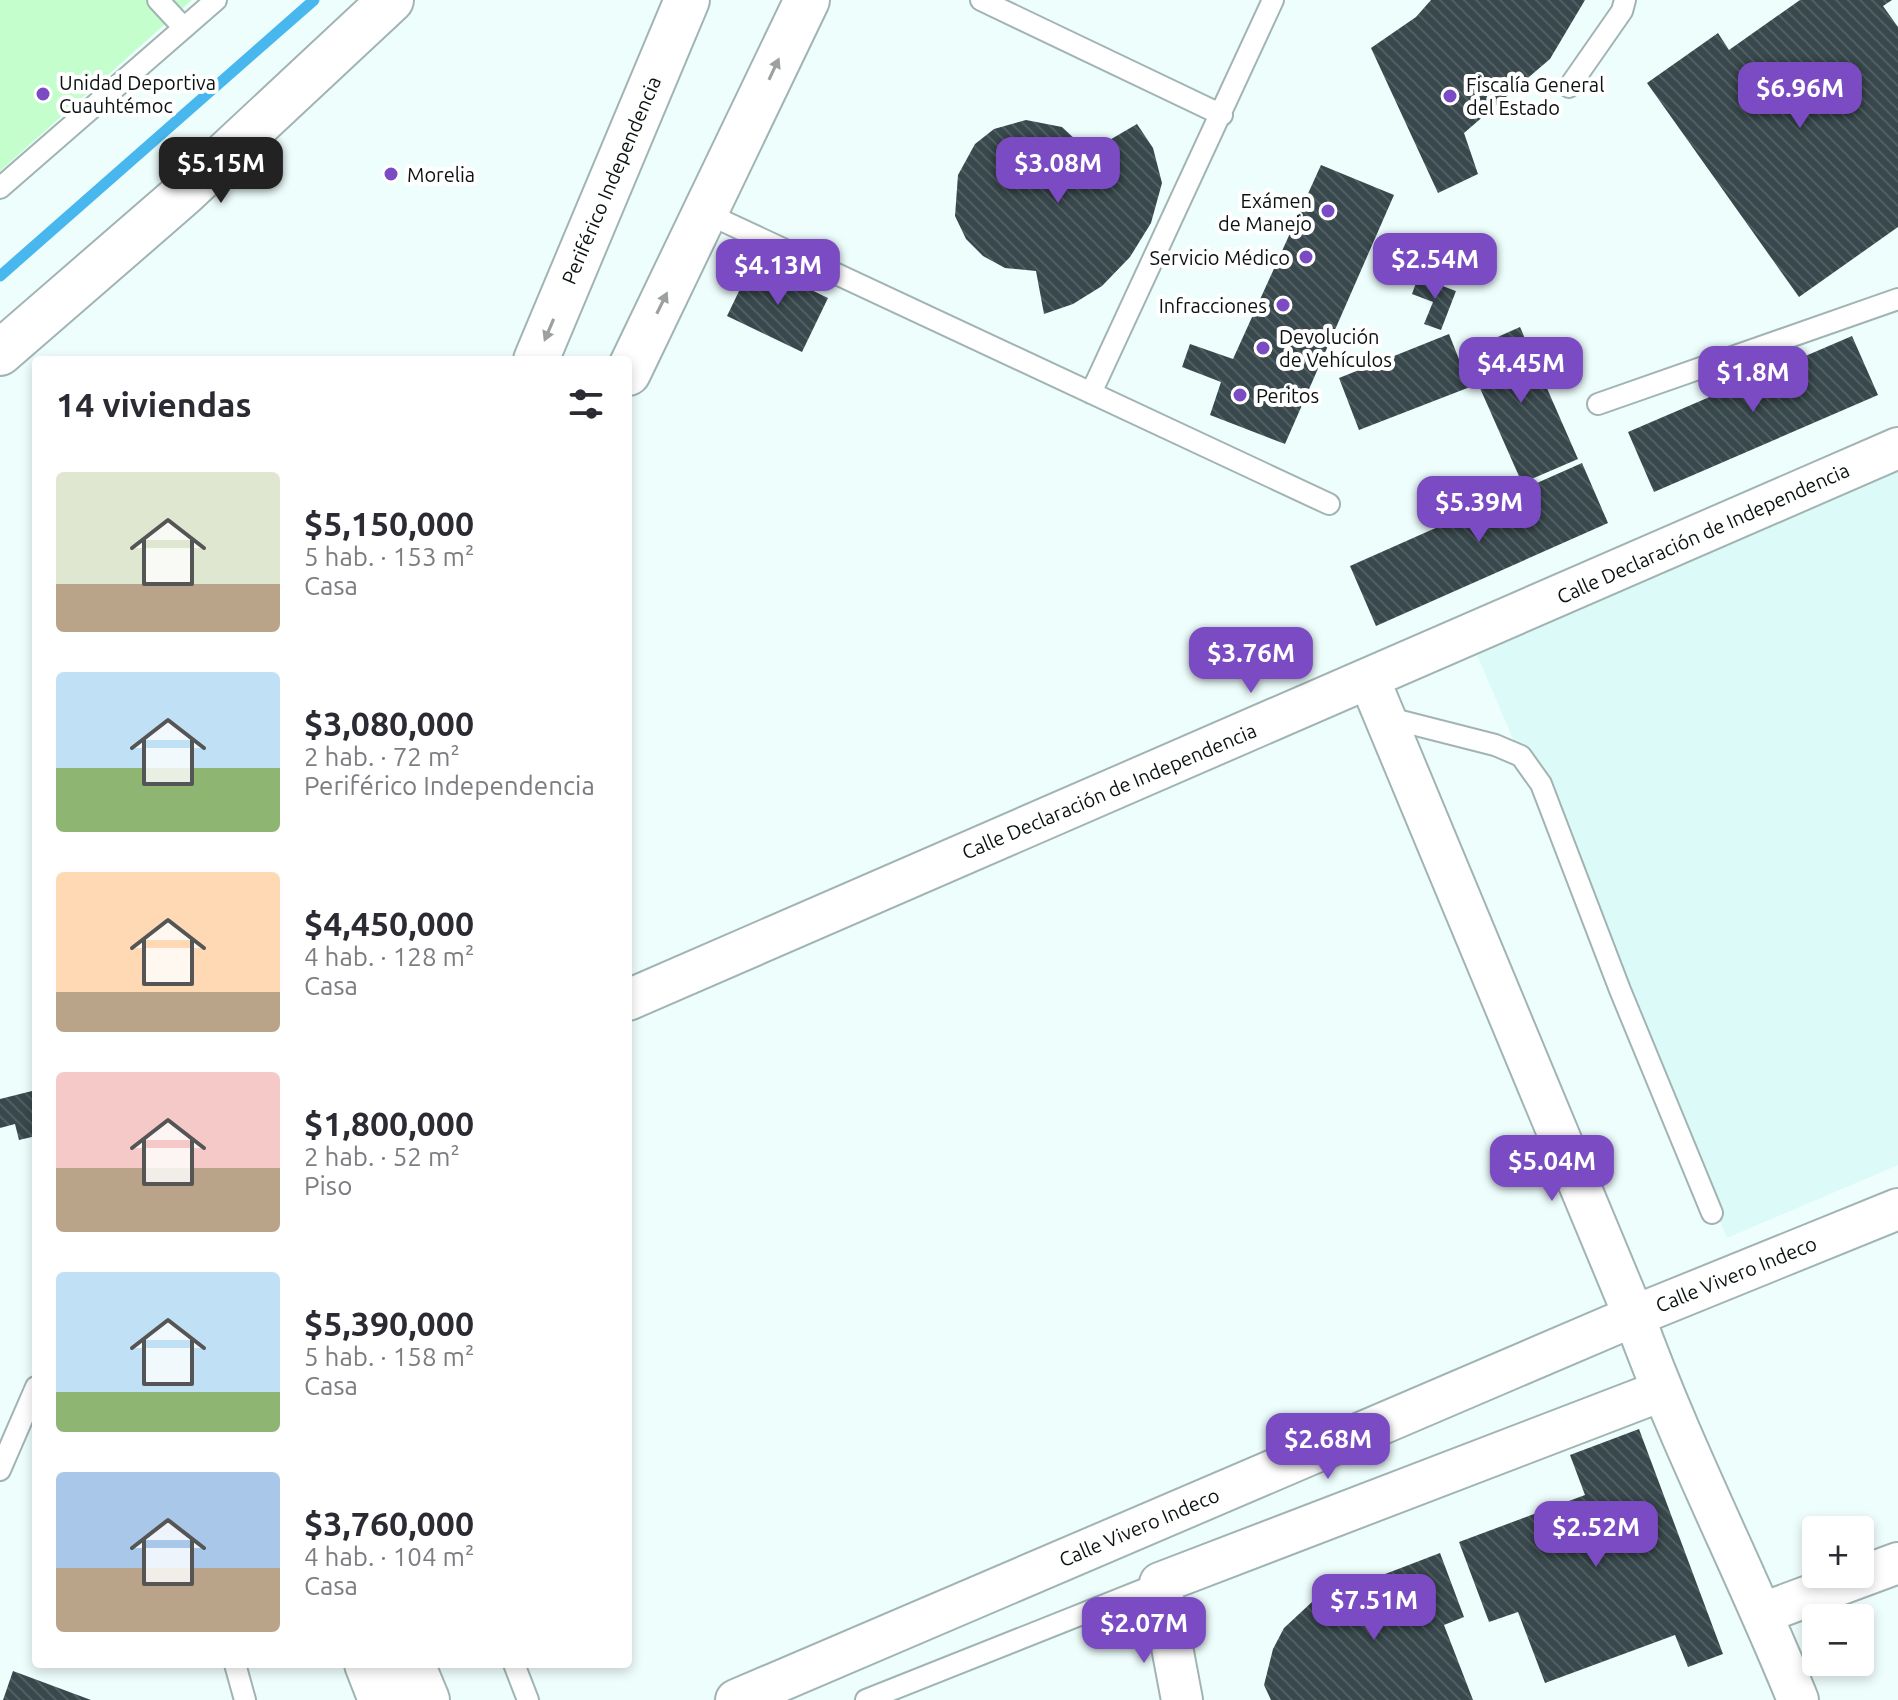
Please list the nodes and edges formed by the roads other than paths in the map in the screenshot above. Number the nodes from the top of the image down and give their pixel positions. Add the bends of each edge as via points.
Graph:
1 (158, 0) edge
2 (216, 0) edge
3 (391, 0) edge
4 (687, 0) edge
5 (807, 0) edge
6 (981, 0) edge
7 (1273, 0) edge
8 (1625, 0) edge
9 (184, 28) junction
10 (1569, 87) dead end
11 (1222, 115) junction
12 (0, 188) edge
13 (706, 213) junction
14 (1898, 299) edge
15 (0, 353) edge
16 (538, 356) edge
17 (632, 365) edge
18 (1091, 393) junction
19 (1598, 404) dead end
20 (1898, 448) edge
21 (1329, 504) dead end
22 (1369, 679) junction
23 (1385, 717) junction
24 (632, 998) edge
25 (1898, 1209) edge
26 (1712, 1213) dead end
27 (1634, 1316) junction
28 (1661, 1391) junction
29 (32, 1396) edge
30 (0, 1470) edge
31 (1898, 1563) edge
32 (1160, 1583) junction
33 (1763, 1613) junction
34 (236, 1668) edge
35 (342, 1668) edge
36 (369, 1668) edge
37 (414, 1668) edge
38 (445, 1668) edge
39 (516, 1668) edge
40 (245, 1700) edge
41 (354, 1700) edge
42 (381, 1700) edge
43 (427, 1700) edge
44 (457, 1700) edge
45 (528, 1700) edge
46 (736, 1700) edge
47 (866, 1700) edge
48 (1182, 1700) edge
49 (1798, 1700) edge

1 - 9 lane
2 - 9 lane
3 - 15 main road via 182,195
4 -> 16 main road, Periférico Independencia
13 -> 5 main road
6 - 11 lane
7 - 11 lane
8 - 10 lane
9 - 12 lane
11 - 18 lane
17 -> 13 main road
13 - 18 lane
14 - 19 lane
18 - 21 lane
20 - 22 street, Calle Declaración de Independencia
22 - 23 street
22 - 24 street, Calle Declaración de Independencia
23 - 26 lane via 1521,756 1541,784
23 - 27 street
25 - 27 street, Calle Vivero Indeco
27 - 28 street
27 - 46 street, Calle Vivero Indeco
28 - 32 street
28 - 33 street
29 - 30 lane
31 - 33 street
32 - 47 lane
32 - 48 street
33 - 49 street
34 - 40 lane
35 - 41 main road
36 - 42 main road
37 - 43 main road
38 - 44 main road
39 - 45 lane

